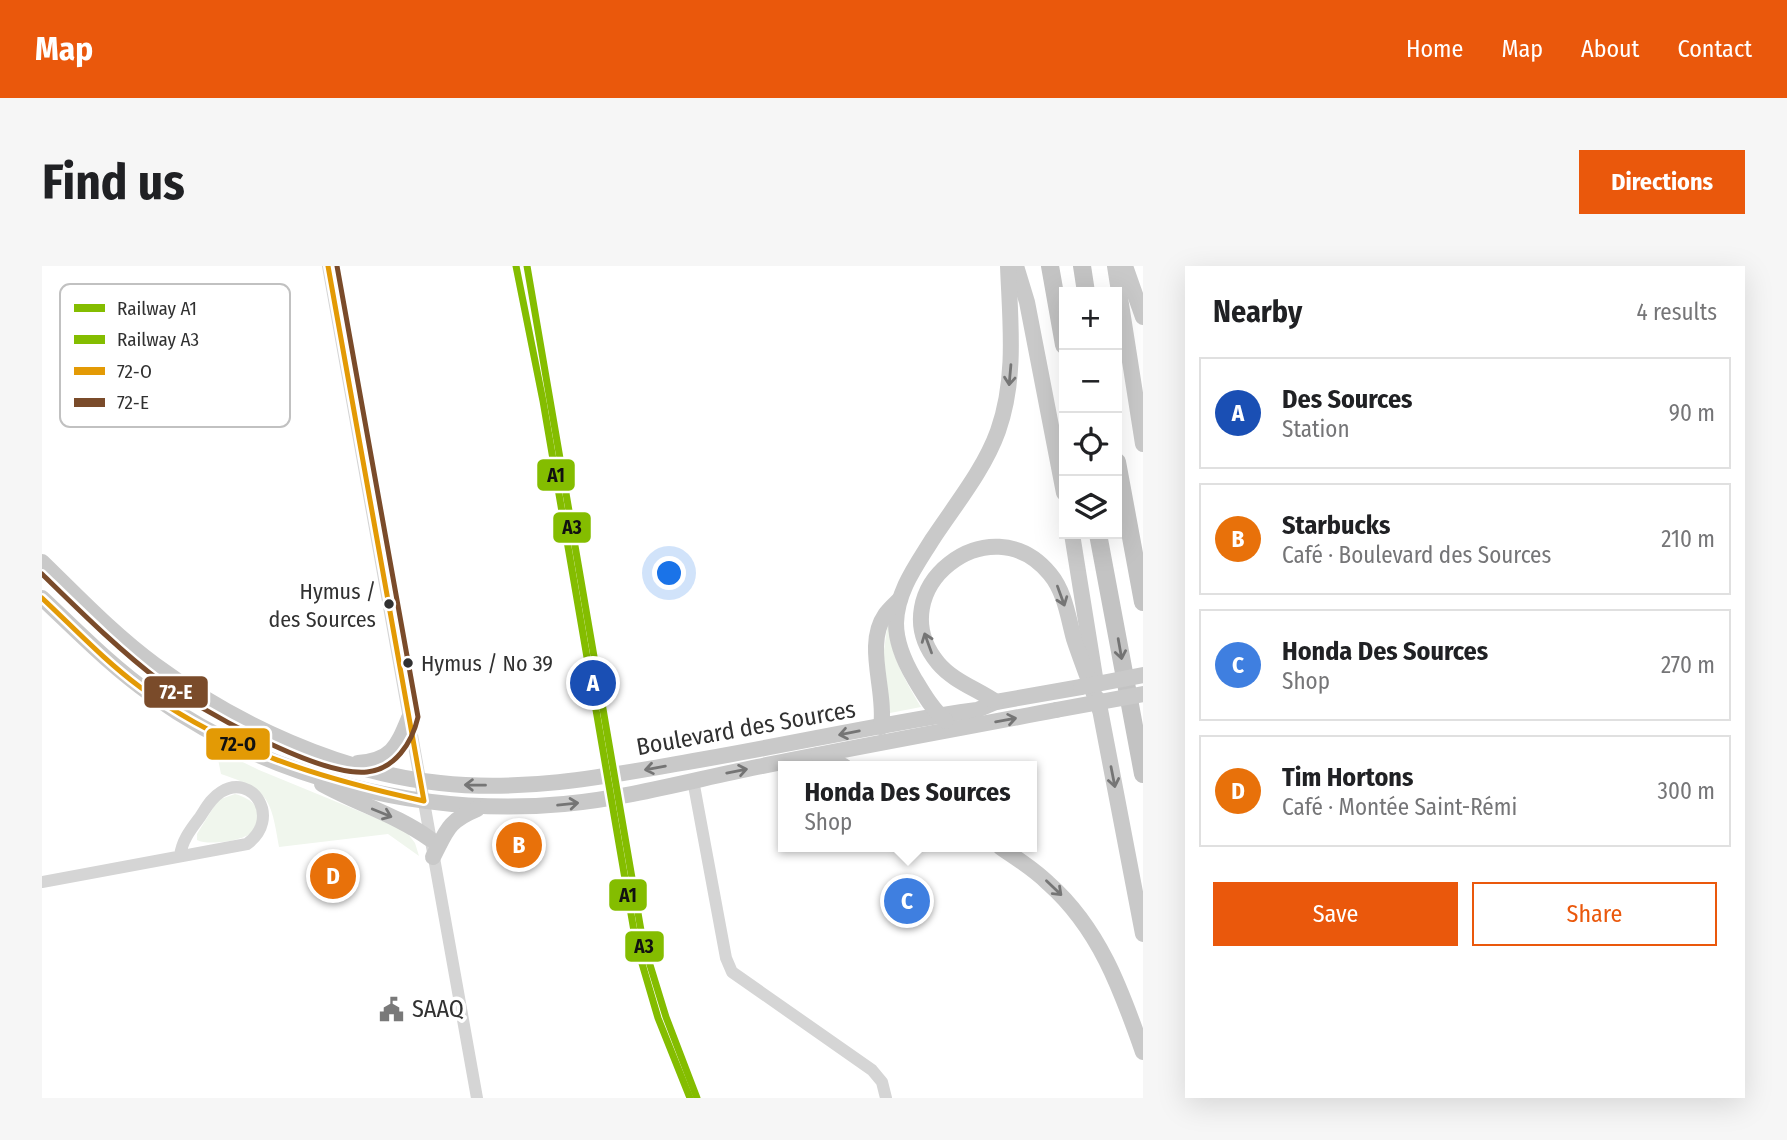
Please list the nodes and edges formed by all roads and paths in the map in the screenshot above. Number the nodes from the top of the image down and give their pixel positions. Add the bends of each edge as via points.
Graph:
1 (328, 266) edge
2 (1008, 266) edge
3 (1016, 266) edge
4 (1050, 266) edge
5 (1082, 266) edge
6 (1115, 266) edge
7 (1125, 266) edge
8 (1085, 287) edge
9 (1059, 317) edge
10 (1143, 317) edge
11 (1143, 444) edge
12 (1061, 476) edge
13 (1120, 476) edge
14 (1073, 539) edge
15 (1099, 539) edge
16 (42, 562) edge
17 (42, 598) edge
18 (900, 599) junction
19 (1143, 602) edge
20 (1143, 675) edge
21 (1143, 694) edge
22 (996, 702) junction
23 (1100, 710) junction
24 (940, 716) junction
25 (409, 718) junction
26 (881, 727) junction
27 (956, 729) junction
28 (818, 755) junction
29 (788, 761) edge
30 (833, 761) edge
31 (778, 763) edge
32 (352, 764) junction
33 (293, 768) junction
34 (1143, 774) edge
35 (693, 780) junction
36 (421, 781) junction
37 (424, 801) junction
38 (483, 807) junction
39 (430, 839) junction
40 (1007, 852) edge
41 (180, 856) junction
42 (433, 857) junction
43 (42, 882) edge
44 (1143, 934) edge
45 (1143, 1052) edge
46 (477, 1098) edge
47 (886, 1098) edge

1 - 25 street
2 -> 18 main road via 1011,367 1002,420 986,458 912,572
3 - 12 main road
4 - 9 highway
5 - 8 highway
6 - 11 main road
7 - 10 main road
13 - 19 highway
14 - 23 main road
15 -> 34 highway
16 - 32 main road, Boulevard des Sources via 131,647 188,688 266,731
17 - 33 main road, Boulevard des Sources via 114,666 161,702 225,740
18 - 24 main road via 896,625 902,656
18 - 26 main road via 884,615 877,638
20 - 22 main road, Boulevard des Sources, bridge
27 -> 21 main road, Boulevard des Sources, bridge
22 -> 23 main road via 943,669 927,646 922,626 924,599 940,571 956,557 984,547 1024,554 1049,573 1060,591
22 - 24 main road, Boulevard des Sources
23 -> 44 main road
24 - 26 main road, Boulevard des Sources
24 - 27 main road
25 - 32 main road via 388,754
25 - 36 street
26 -> 36 main road, Boulevard des Sources via 553,783
27 - 28 main road, Boulevard des Sources
29 -> 28 main road, Boulevard des Sources
28 - 30 main road
35 -> 31 main road, Boulevard des Sources
32 - 36 main road, Boulevard des Sources
33 - 37 main road, Boulevard des Sources
33 -> 39 main road via 351,801 413,826
38 -> 35 main road, Boulevard des Sources via 581,802
35 - 47 street via 732,972 873,1070
36 - 37 street
37 - 38 main road, Boulevard des Sources
37 - 39 street
38 - 42 main road via 456,819
39 - 42 street
40 -> 45 main road via 1051,884 1088,927 1111,967
41 - 41 street via 247,844 262,826 260,802 242,789 220,792 187,835
41 - 43 street
42 - 46 street

